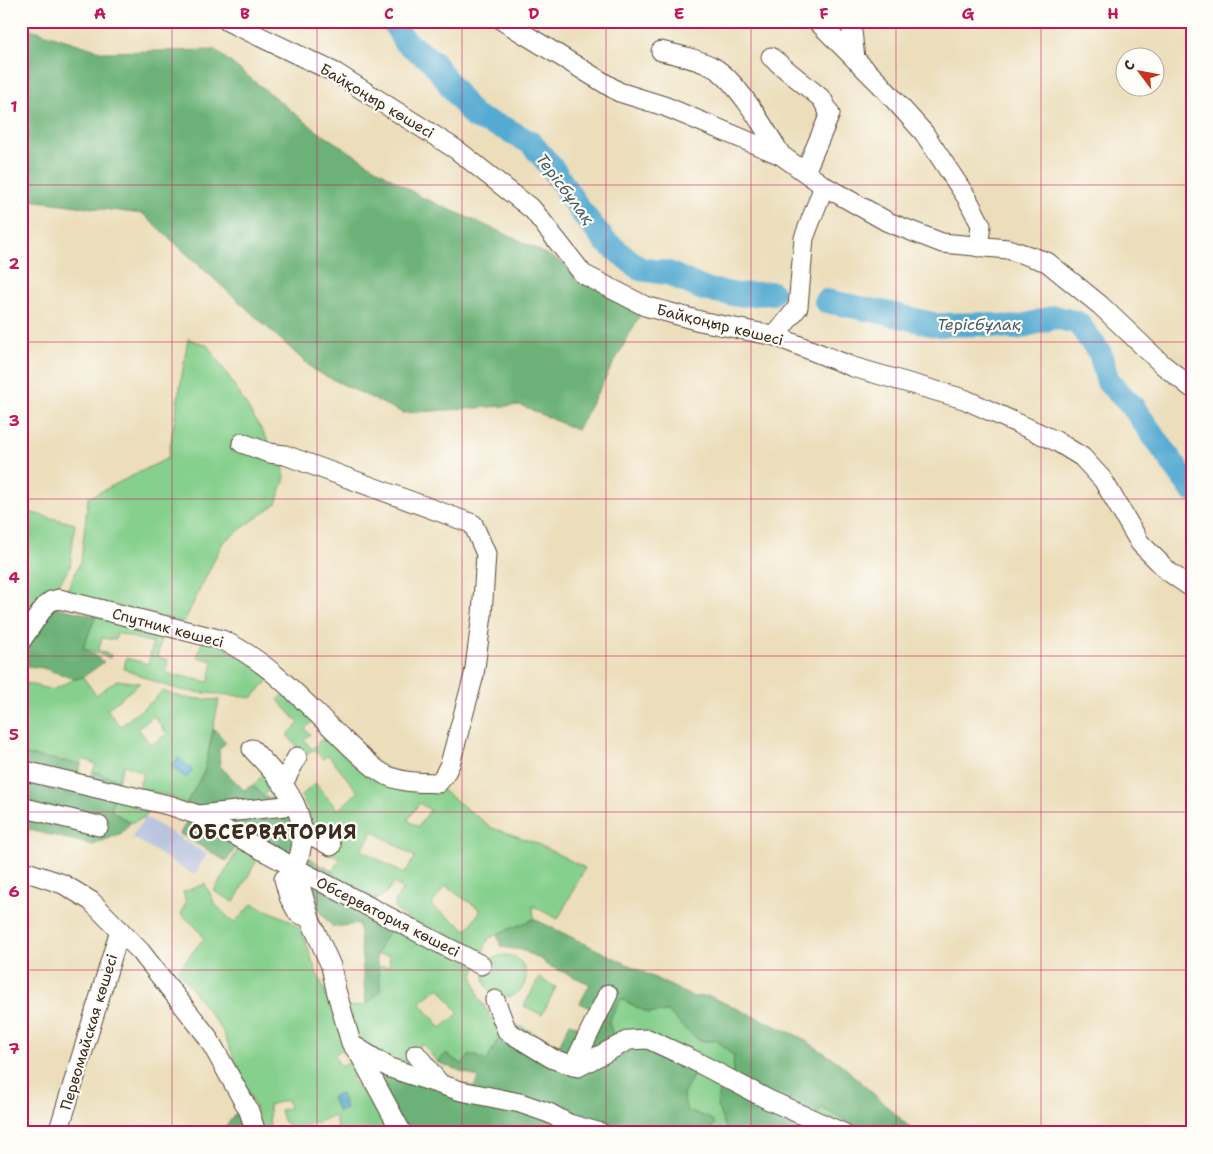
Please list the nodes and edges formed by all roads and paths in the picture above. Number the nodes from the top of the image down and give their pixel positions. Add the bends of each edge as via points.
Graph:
1 (227, 21) edge
2 (503, 21) edge
3 (817, 21) edge
4 (851, 21) edge
5 (661, 51) dead end
6 (771, 57) dead end
7 (855, 59) junction
8 (782, 155) junction
9 (805, 172) junction
10 (824, 186) junction
11 (978, 247) junction
12 (775, 336) junction
13 (1192, 388) edge
14 (242, 443) dead end
15 (1192, 588) edge
16 (21, 641) edge
17 (252, 749) dead end
18 (297, 757) dead end
19 (21, 770) edge
20 (281, 781) junction
21 (295, 805) junction
22 (21, 807) edge
23 (198, 815) junction
24 (99, 826) dead end
25 (303, 837) junction
26 (331, 846) dead end
27 (21, 870) edge
28 (289, 874) junction
29 (390, 899) dead end
30 (374, 909) junction
31 (120, 930) junction
32 (482, 965) dead end
33 (608, 994) dead end
34 (495, 1000) dead end
35 (351, 1043) junction
36 (416, 1054) dead end
37 (573, 1066) junction
38 (440, 1084) junction
39 (58, 1133) edge
40 (256, 1133) edge
41 (402, 1133) edge
42 (601, 1133) edge
43 (843, 1133) edge

1 - 12 street, Байқоңыр көшесі via 336,73 457,150 534,210 582,274 645,306
2 - 8 street via 619,92 664,106
3 - 7 street
4 - 7 street
5 - 8 street via 714,68 735,87
6 - 9 street via 822,99 830,114
7 - 11 street via 924,133 981,225
8 - 9 street
9 - 10 street
10 - 11 street via 888,222 942,243
10 - 12 street via 804,238 798,307
11 - 13 street via 1008,249 1047,262 1100,304 1163,365
12 - 15 street, Байқоңыр көшесі via 852,367 964,399 1056,441 1082,457 1103,480 1140,543 1168,572
14 - 16 street, Спутник көшесі via 269,453 285,454 473,524 486,554 474,675 450,764 438,783 407,782 383,773 260,661 222,640 59,599 45,606
17 - 20 street
18 - 20 street
19 - 23 street, Обсерватория көшесі
20 - 21 street
21 - 23 street
21 - 25 street via 300,813
22 - 24 street
23 - 28 street, Обсерватория көшесі
25 - 26 street via 311,836
25 - 28 street via 300,857
27 - 31 street via 63,884 91,902
28 - 30 street, Обсерватория көшесі
28 - 35 street, Обсерватория көшесі via 331,966
29 - 30 street
30 - 32 street, Обсерватория көшесі
31 - 39 street, Первомайская көшесі
31 - 40 street via 207,1036 249,1111
33 - 37 street
34 - 37 street via 507,1031 553,1059
35 - 38 street via 390,1068
35 - 41 street, Обсерватория көшесі
36 - 38 street
37 - 43 street via 578,1067 629,1040 648,1039
38 - 42 street via 520,1103 569,1124

